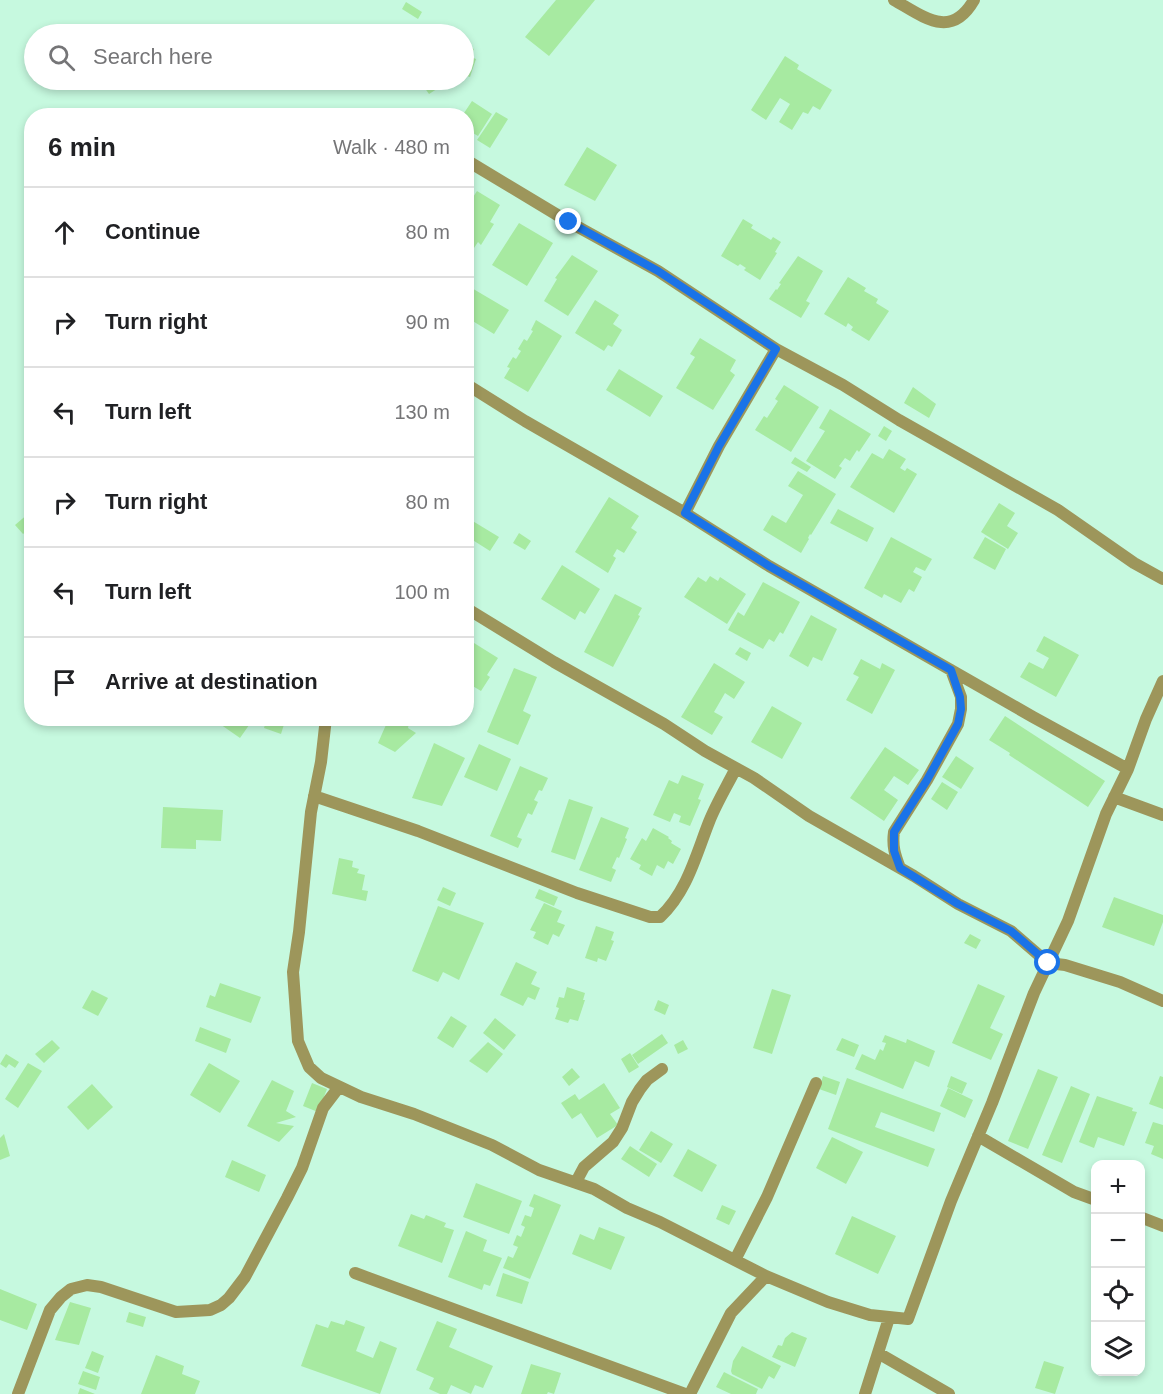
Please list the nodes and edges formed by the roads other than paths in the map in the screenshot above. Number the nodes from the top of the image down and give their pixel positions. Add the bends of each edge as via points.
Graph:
1 (894, 0) edge
2 (974, 0) edge
3 (474, 165) edge
4 (776, 349) junction
5 (474, 389) edge
6 (685, 513) junction
7 (1163, 579) edge
8 (474, 613) edge
9 (951, 670) junction
10 (1163, 681) edge
11 (325, 726) edge
12 (736, 768) junction
13 (1128, 769) junction
14 (315, 796) junction
15 (1114, 797) junction
16 (1163, 815) edge
17 (900, 868) junction
18 (1048, 963) junction
19 (1163, 1001) edge
20 (662, 1069) dead end
21 (816, 1083) dead end
22 (339, 1086) junction
23 (978, 1136) junction
24 (576, 1182) junction
25 (1091, 1198) edge
26 (1145, 1219) edge
27 (1163, 1226) edge
28 (735, 1260) junction
29 (355, 1273) dead end
30 (766, 1276) junction
31 (889, 1318) junction
32 (878, 1353) junction
33 (18, 1394) edge
34 (688, 1394) edge
35 (865, 1394) edge
36 (950, 1394) edge

1 - 2 street via 937,23 947,23 968,11
3 - 4 street via 658,271
4 - 6 street
4 - 7 street via 1058,510
5 - 6 street
6 - 9 street
8 - 12 street
9 - 13 street
9 - 17 street via 960,697 958,724 894,832 894,851
10 - 13 street
11 - 14 street
12 - 14 street via 688,877 660,917 577,893
12 - 17 street
13 - 15 street
14 - 22 street via 293,972 298,1041 309,1066 321,1078
15 - 16 street
15 - 18 street via 1068,921
17 - 18 street via 1011,931
18 - 19 street via 1120,982
18 - 23 street
20 - 24 street via 640,1089 613,1142 584,1167
21 - 28 street
22 - 24 street
22 - 33 street via 323,1108 287,1198 245,1277 229,1298 210,1310 176,1312 101,1287 71,1289 50,1310
23 - 25 street
23 - 31 street via 908,1319
24 - 28 street
26 - 27 street
28 - 30 street
29 - 34 street
30 - 31 street via 828,1302
30 - 34 street via 731,1313
31 - 32 street
32 - 35 street
32 - 36 street

